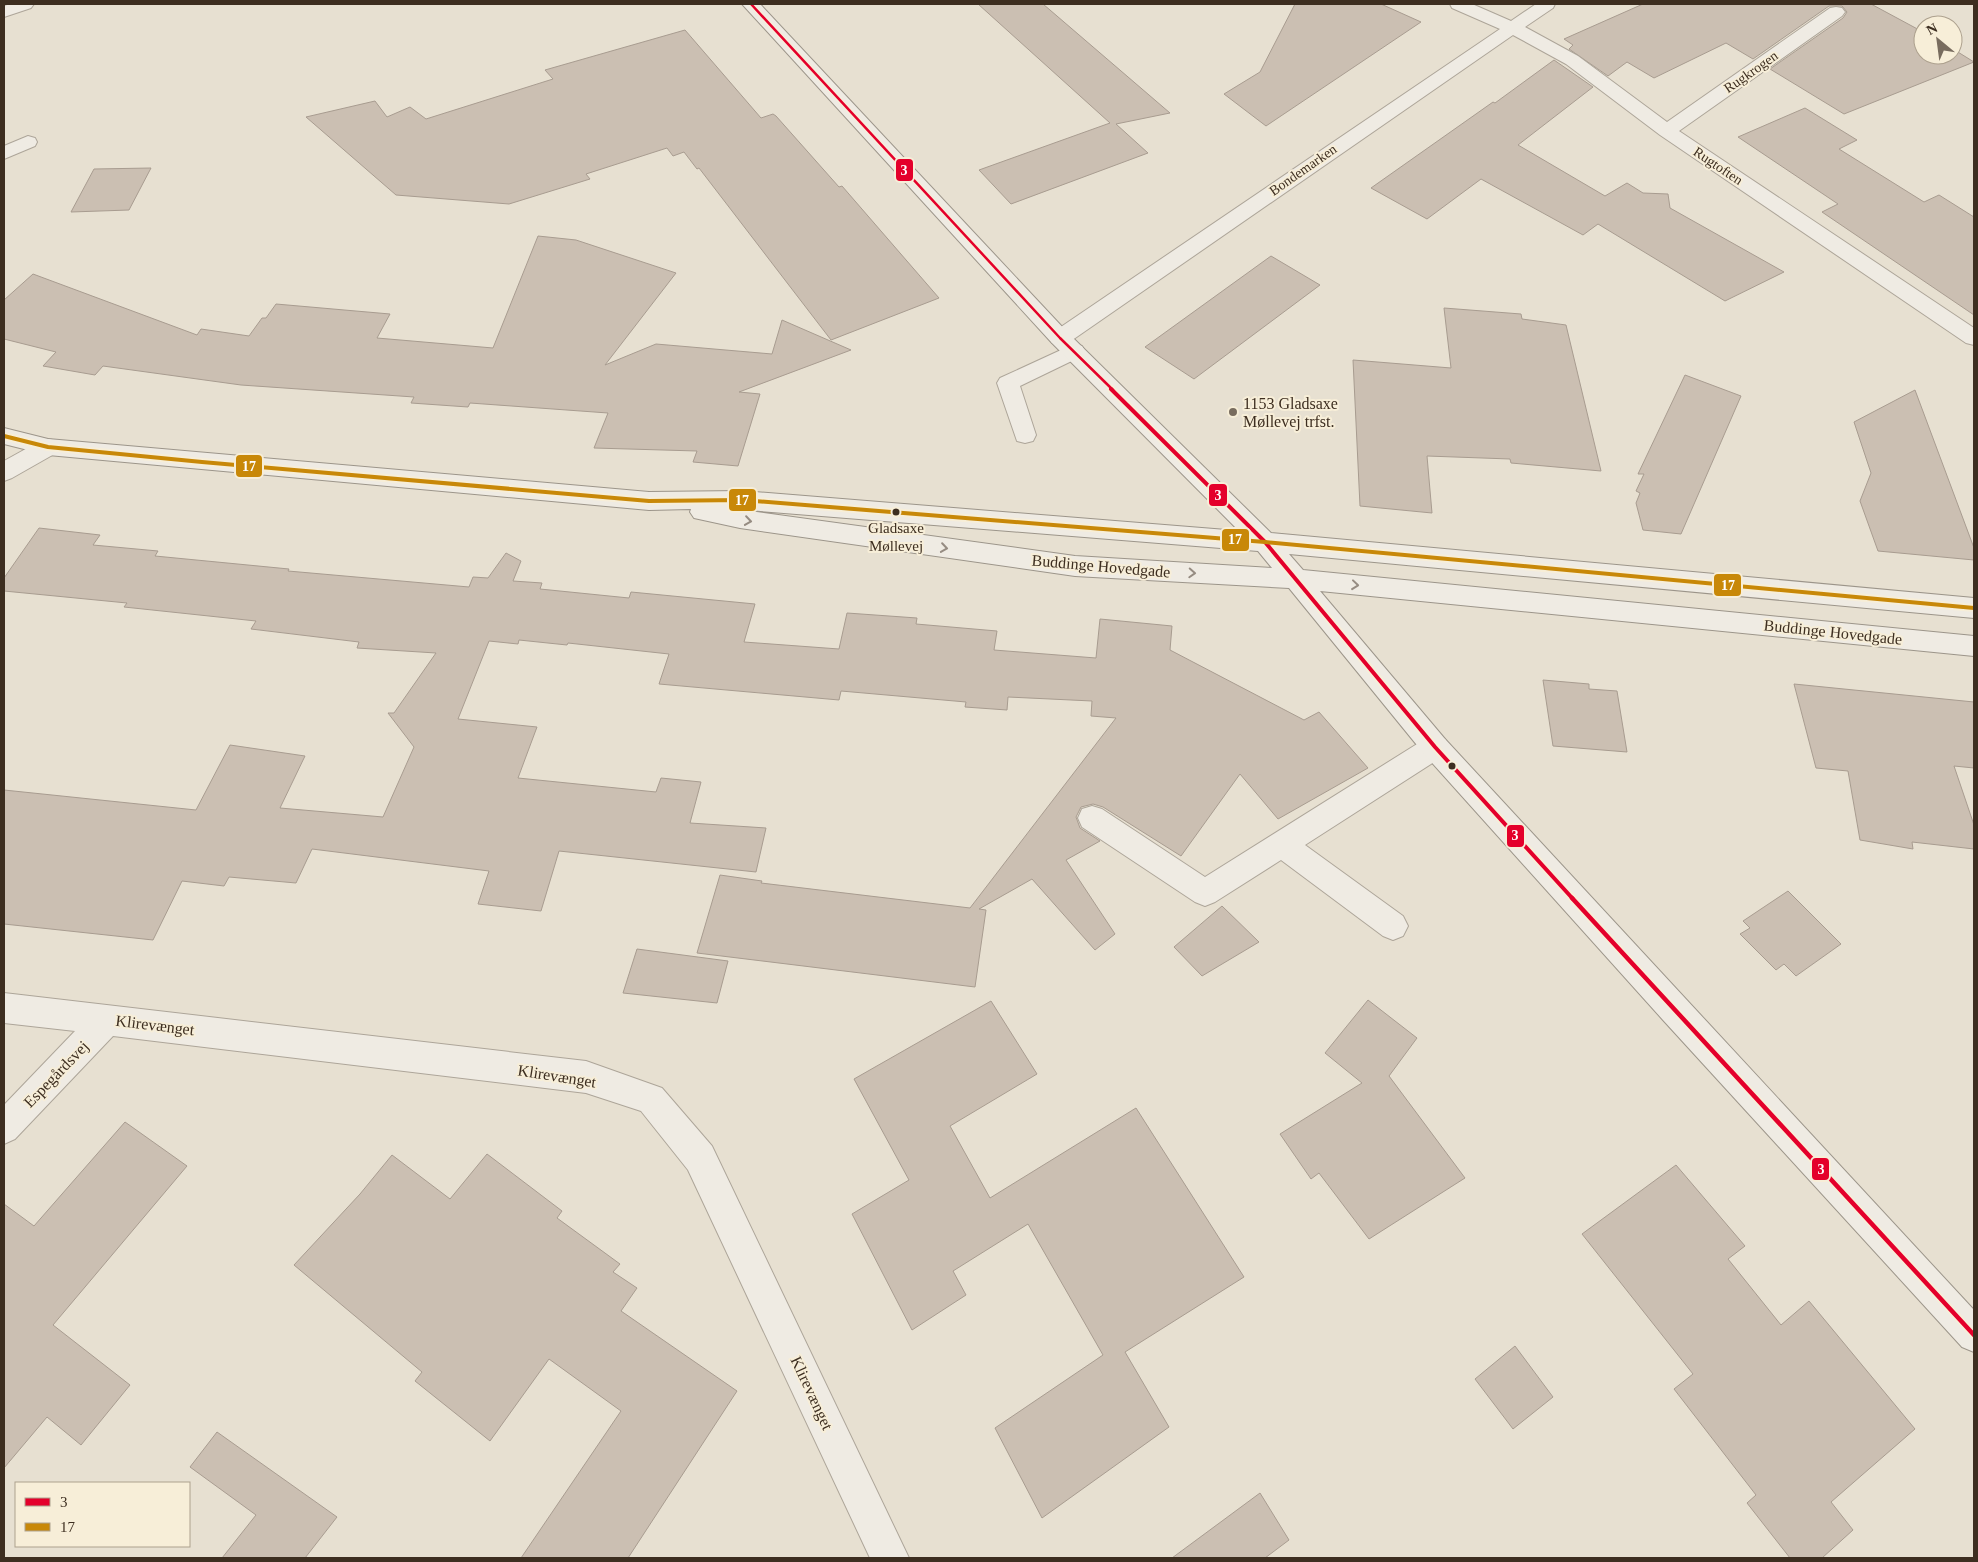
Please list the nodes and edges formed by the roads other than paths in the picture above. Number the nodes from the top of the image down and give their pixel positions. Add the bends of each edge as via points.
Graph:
1 (26, 4) edge
2 (751, 4) edge
3 (1458, 4) edge
4 (1547, 4) edge
5 (4, 12) edge
6 (1836, 12) dead end
7 (1513, 28) junction
8 (1667, 131) junction
9 (28, 142) dead end
10 (4, 153) edge
11 (1974, 338) edge
12 (1067, 344) junction
13 (1025, 435) dead end
14 (4, 436) edge
15 (48, 446) junction
16 (4, 472) edge
17 (649, 500) junction
18 (1265, 542) junction
19 (1296, 579) junction
20 (1974, 608) edge
21 (1974, 646) edge
22 (1435, 747) junction
23 (1092, 818) dead end
24 (1281, 844) junction
25 (1393, 926) dead end
26 (4, 1008) edge
27 (107, 1020) junction
28 (4, 1128) edge
29 (1974, 1335) edge
30 (883, 1555) edge

1 - 5 street
2 - 12 street
3 - 7 street, Rugtoften
4 - 7 street, Bondemarken
6 - 8 street, Rugkrogen
7 - 8 street, Rugtoften via 1572,60
7 - 12 street, Bondemarken
8 - 11 street, Rugtoften
9 - 10 street
12 - 13 street, Bondemarken via 1008,383
12 - 18 street
14 - 15 street, Buddinge Hovedgade
15 - 16 street
15 - 17 street, Buddinge Hovedgade
17 - 18 street, Buddinge Hovedgade via 742,500
17 -> 19 street, Buddinge Hovedgade via 740,520 1075,566
18 - 19 street
18 - 20 street, Buddinge Hovedgade
19 -> 21 street, Buddinge Hovedgade
19 - 22 street
22 - 24 street
22 - 29 street
23 - 24 street via 1205,893
24 - 25 street
26 - 27 street, Klirevænget
27 - 28 street, Espegårdsvej
27 - 30 street, Klirevænget via 586,1077 651,1099 700,1158

